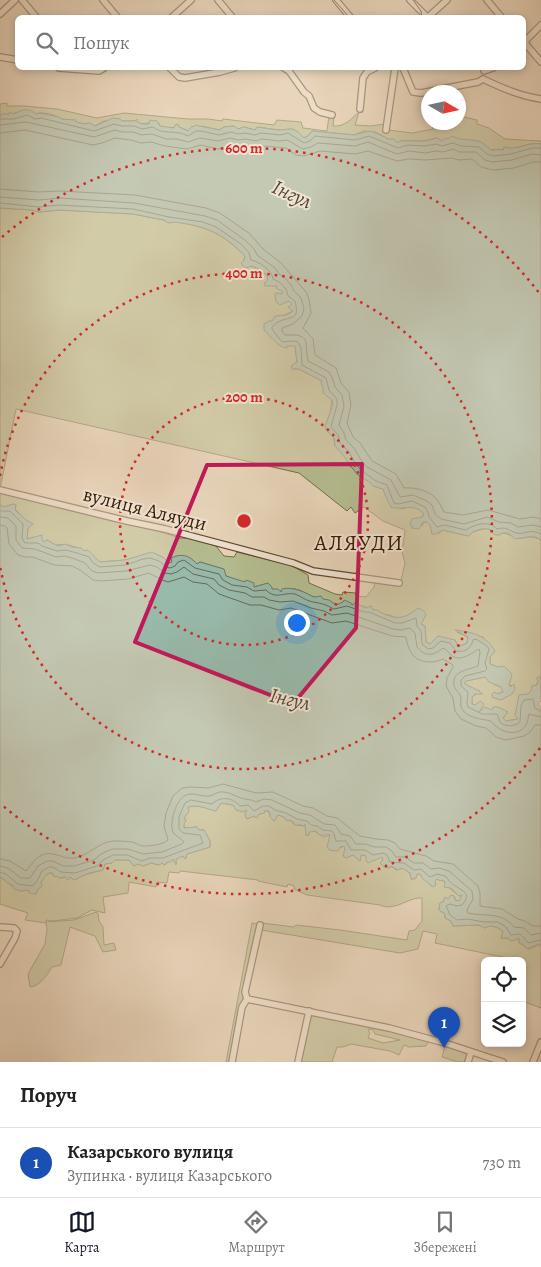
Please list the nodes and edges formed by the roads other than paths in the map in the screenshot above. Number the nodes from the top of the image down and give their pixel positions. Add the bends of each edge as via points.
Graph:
1 (15, 0) edge
2 (22, 0) edge
3 (103, 0) edge
4 (191, 0) edge
5 (218, 0) edge
6 (336, 0) edge
7 (410, 0) edge
8 (447, 0) edge
9 (487, 0) edge
10 (0, 14) edge
11 (34, 15) edge
12 (116, 15) edge
13 (174, 15) edge
14 (230, 15) edge
15 (348, 15) edge
16 (425, 15) edge
17 (429, 15) edge
18 (500, 15) edge
19 (541, 25) edge
20 (526, 41) edge
21 (526, 45) edge
22 (0, 58) edge
23 (15, 60) edge
24 (541, 62) edge
25 (172, 70) edge
26 (227, 70) edge
27 (287, 70) edge
28 (371, 70) edge
29 (395, 70) edge
30 (404, 70) edge
31 (481, 70) edge
32 (483, 79) junction
33 (541, 100) edge
34 (360, 109) dead end
35 (332, 115) dead end
36 (386, 130) dead end
37 (0, 490) edge
38 (399, 583) dead end
39 (260, 925) dead end
40 (0, 928) edge
41 (0, 964) edge
42 (247, 999) junction
43 (309, 1011) junction
44 (541, 1042) edge
45 (471, 1052) junction
46 (232, 1062) edge
47 (298, 1062) edge
48 (468, 1062) edge
49 (503, 1062) edge
50 (533, 1062) edge

1 - 10 street
2 - 11 street
3 - 12 street
4 - 13 street
5 - 14 street
6 - 15 street
7 - 16 street
8 - 17 street
9 - 18 street
19 - 20 street
21 - 24 street
22 - 23 street
25 - 26 street via 185,78
27 - 35 street via 309,96 314,108
28 - 34 street via 363,78
29 - 36 street
30 - 32 street via 414,92
31 - 32 street
32 - 33 street via 500,88
37 - 38 street, вулиця Аляуди via 165,529 313,571
39 - 42 street
40 - 41 street via 16,931
42 - 43 street
42 - 46 street via 242,1007
43 - 45 street via 389,1028
43 - 47 street
44 - 50 street
45 - 48 street
45 - 49 street

